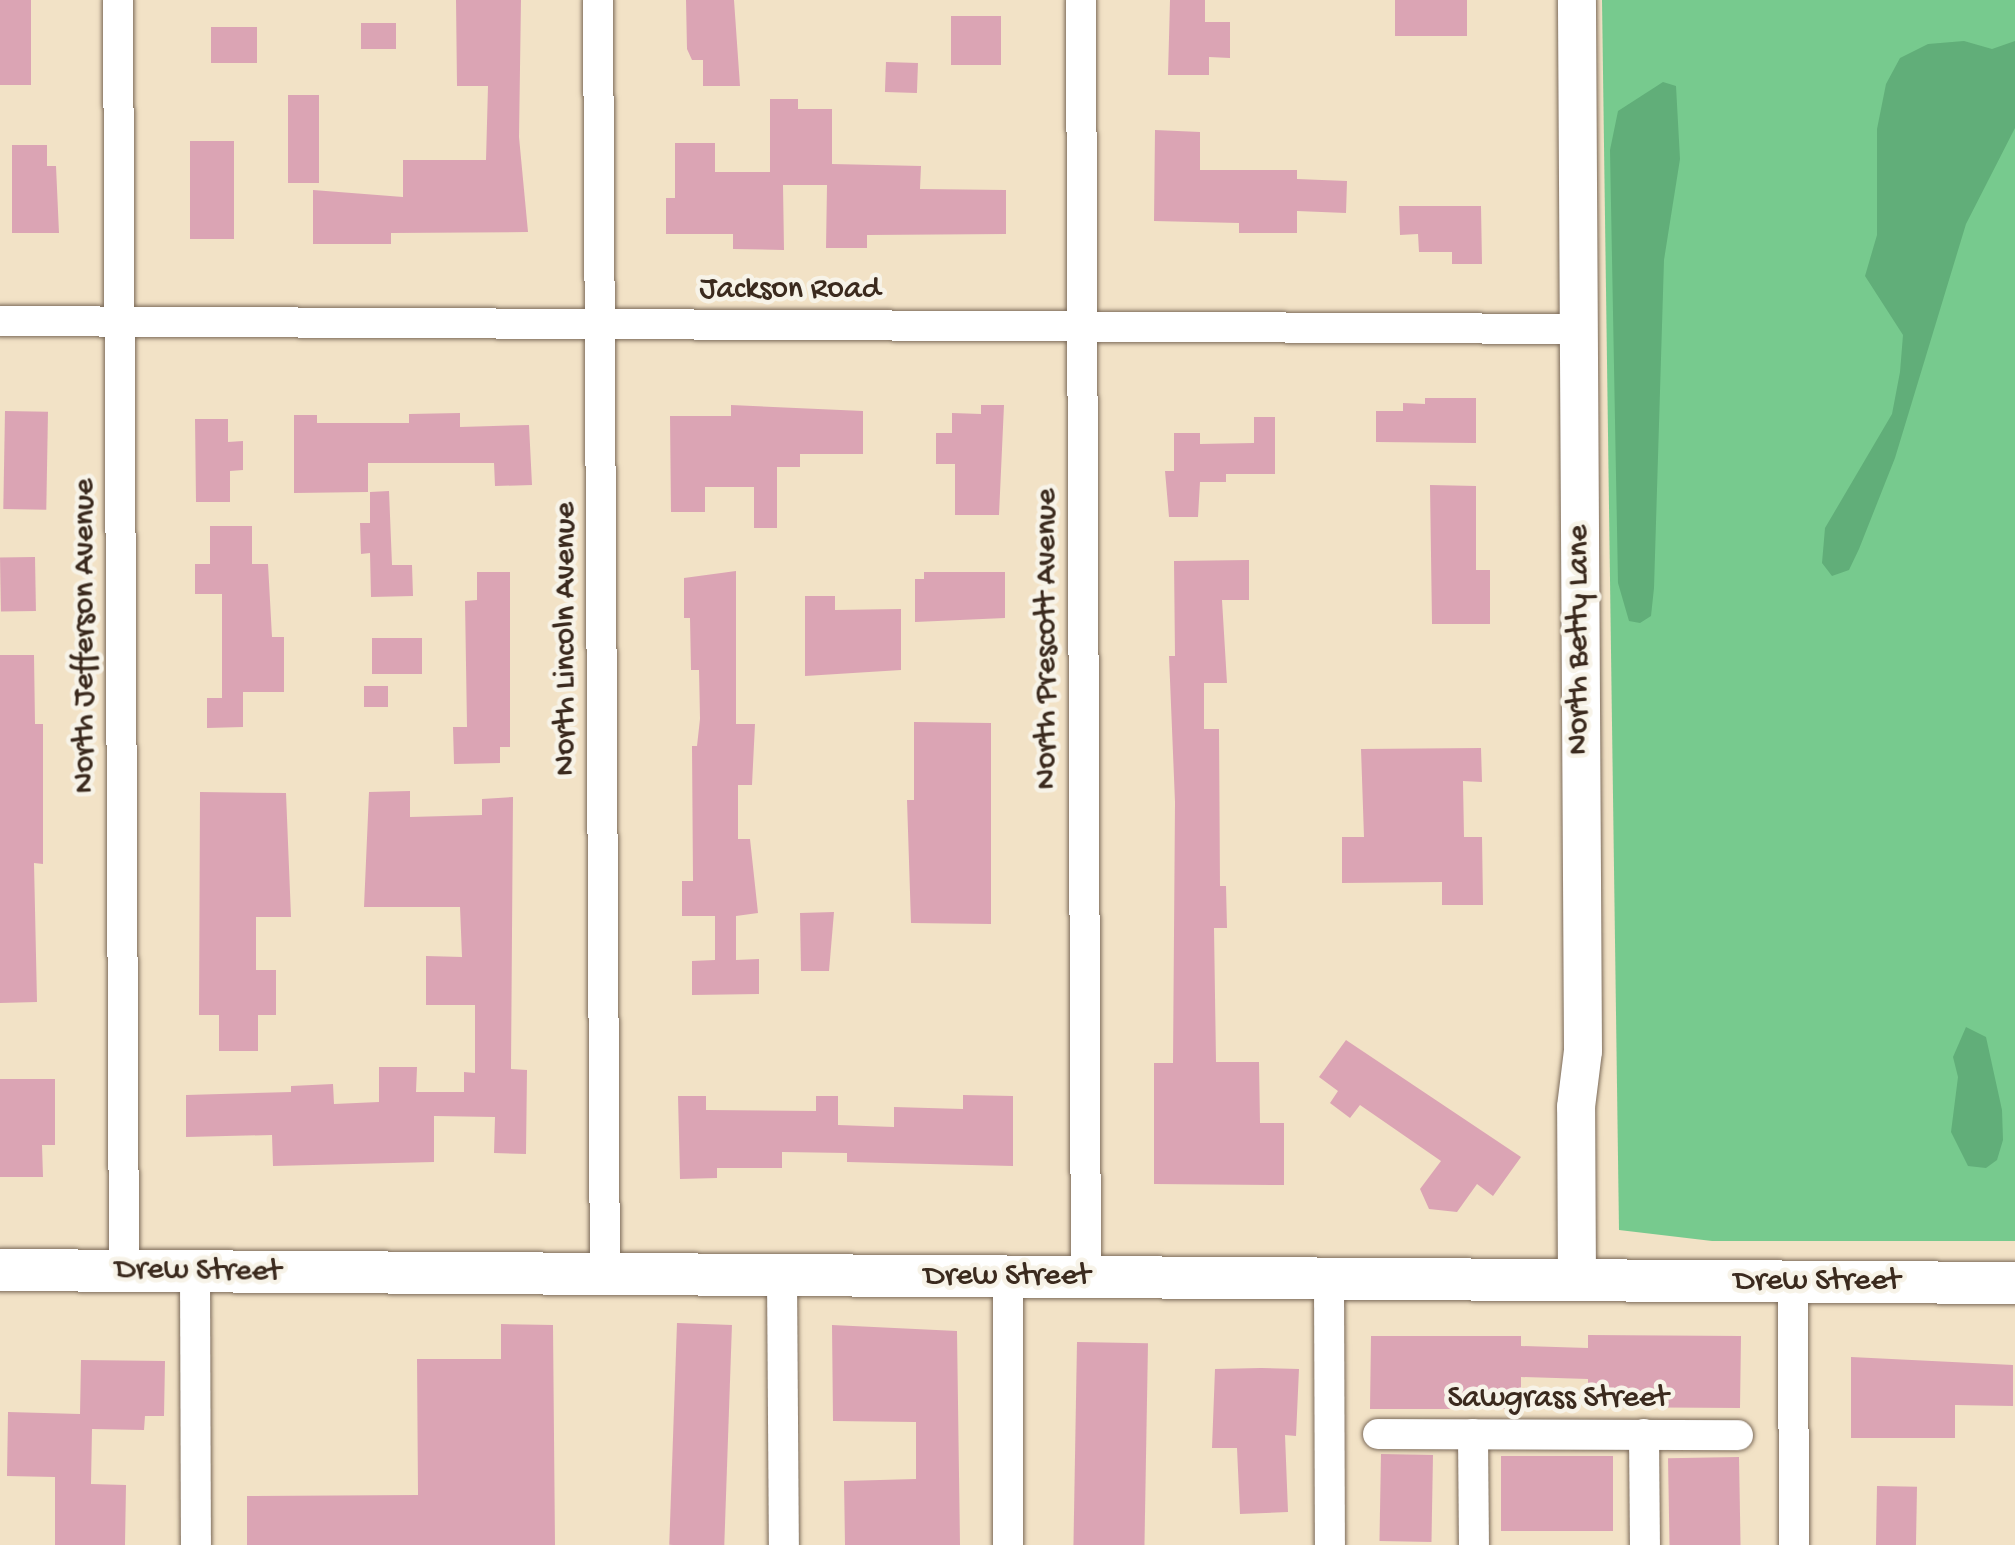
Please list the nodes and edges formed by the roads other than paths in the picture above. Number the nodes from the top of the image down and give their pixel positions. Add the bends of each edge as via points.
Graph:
1 (118, 0) edge
2 (598, 0) edge
3 (1081, 0) edge
4 (1577, 0) edge
5 (0, 321) edge
6 (119, 322) junction
7 (600, 324) junction
8 (1081, 327) junction
9 (1578, 330) junction
10 (0, 1270) edge
11 (124, 1271) junction
12 (194, 1272) junction
13 (782, 1276) junction
14 (606, 1277) junction
15 (1008, 1277) junction
16 (1086, 1277) junction
17 (1329, 1280) junction
18 (1577, 1280) junction
19 (1793, 1282) junction
20 (2015, 1283) edge
21 (1378, 1434) dead end
22 (1472, 1434) junction
23 (1644, 1434) junction
24 (1738, 1435) dead end
25 (196, 1545) edge
26 (784, 1545) edge
27 (1008, 1545) edge
28 (1330, 1545) edge
29 (1474, 1545) edge
30 (1646, 1545) edge
31 (1794, 1545) edge

1 - 6 street, North Jefferson Avenue
2 - 7 street, North Lincoln Avenue
3 - 8 street, North Prescott Avenue
4 - 9 street, North Betty Lane
5 - 6 street, Jackson Road
6 - 7 street, Jackson Road
6 - 11 street, North Jefferson Avenue
7 - 8 street, Jackson Road
7 - 14 street, North Lincoln Avenue
8 - 9 street, Jackson Road
8 - 16 street, North Prescott Avenue
9 - 18 street, North Betty Lane via 1583,1052 1576,1107
10 - 11 main road, Drew Street
11 - 12 main road, Drew Street
12 - 14 main road, Drew Street
12 - 25 street
13 - 14 main road, Drew Street
13 - 15 main road, Drew Street
13 - 26 street
15 - 16 main road, Drew Street
15 - 27 street
16 - 17 main road, Drew Street
17 - 18 main road, Drew Street
17 - 28 street
18 - 19 main road, Drew Street
19 - 20 main road, Drew Street
19 - 31 street
21 - 22 street, Sawgrass Street
22 - 23 street, Sawgrass Street
22 - 29 street
23 - 24 street, Sawgrass Street
23 - 30 street

